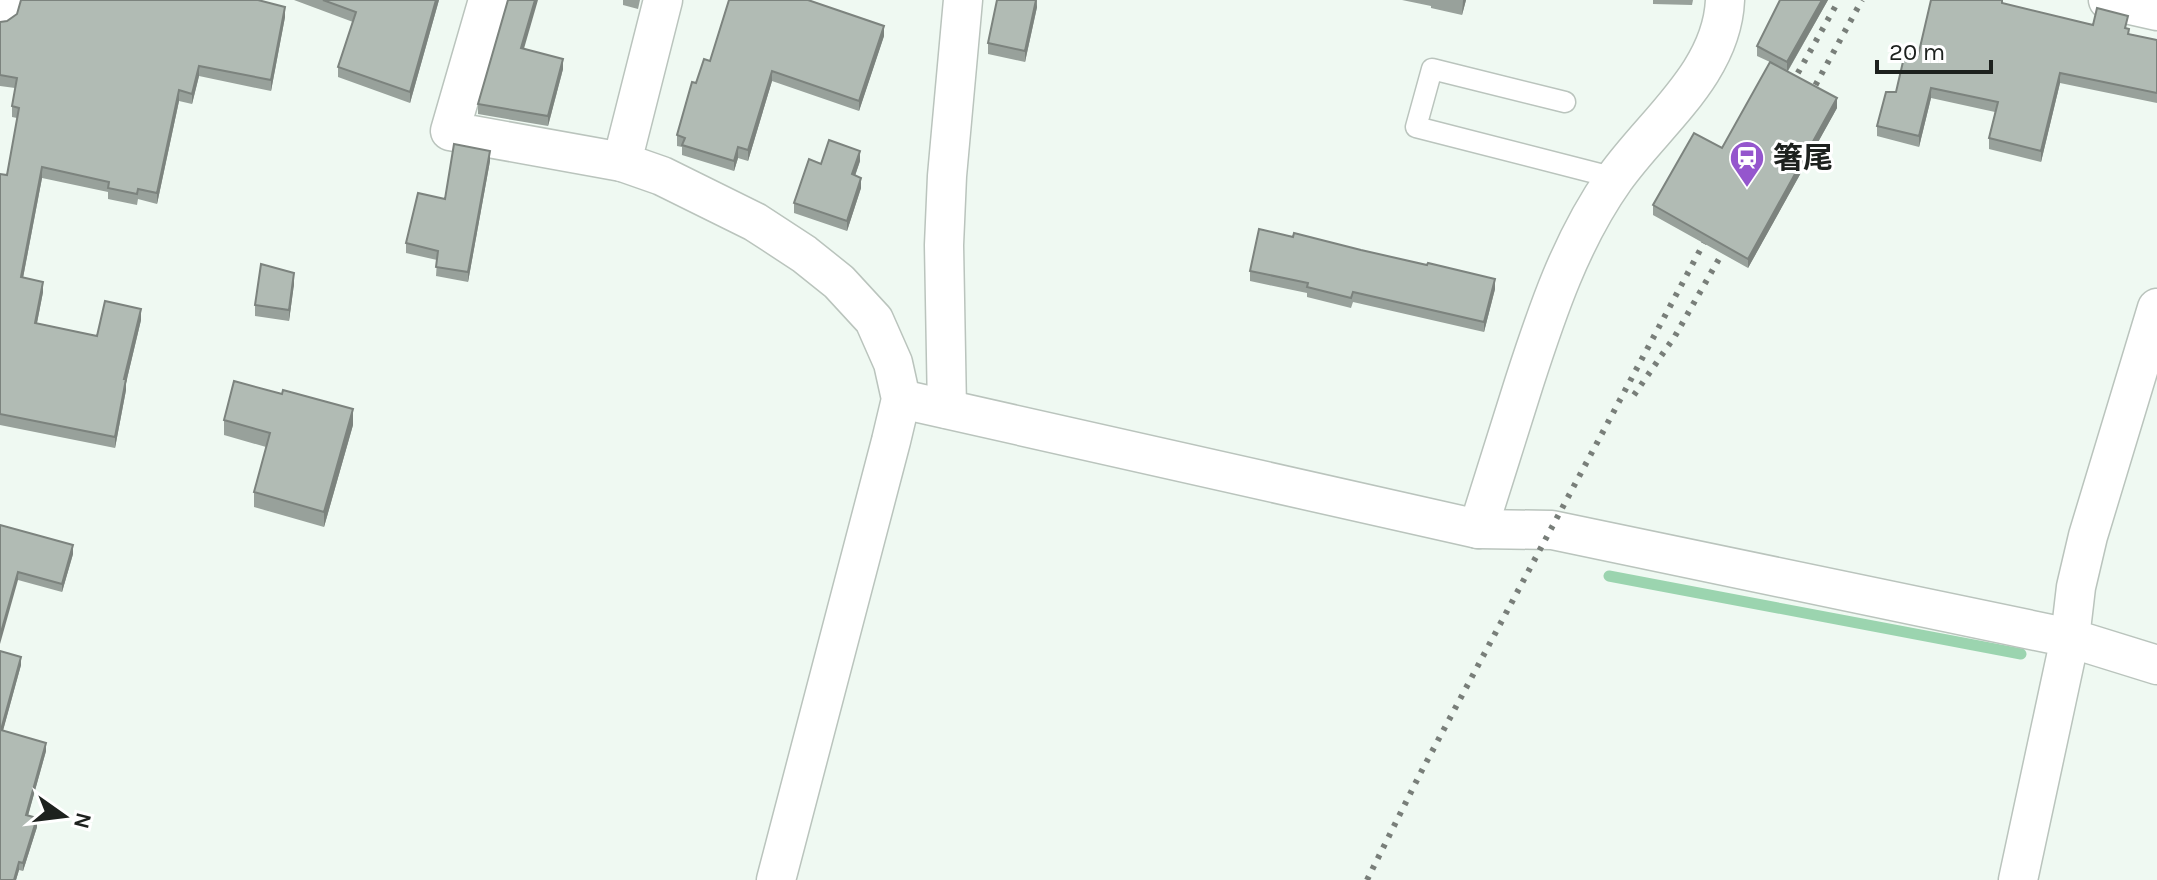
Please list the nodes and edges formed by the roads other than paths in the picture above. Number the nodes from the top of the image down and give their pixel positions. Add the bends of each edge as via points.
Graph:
1 (2, 0) edge
2 (488, 0) edge
3 (663, 0) edge
4 (963, 0) edge
5 (1725, 0) edge
6 (2108, 0) edge
7 (0, 11) edge
8 (2157, 11) edge
9 (1565, 102) dead end
10 (622, 162) junction
11 (1615, 178) junction
12 (2157, 308) edge
13 (901, 399) junction
14 (947, 409) junction
15 (1478, 529) junction
16 (2070, 638) junction
17 (2157, 665) edge
18 (776, 880) edge
19 (2018, 880) edge

1 - 7 street
2 - 10 street via 450,131
3 - 10 street
4 - 14 street via 944,245
5 - 11 street via 1717,40 1699,76
6 - 8 street
9 - 11 lane via 1432,69 1416,127
10 - 13 street via 755,222 839,282 874,320 893,363
11 - 15 street via 1550,303
12 - 16 street via 2088,536
13 - 14 street
13 - 18 street
14 - 15 street
15 - 16 street via 1552,530
16 - 17 street
16 - 19 street

